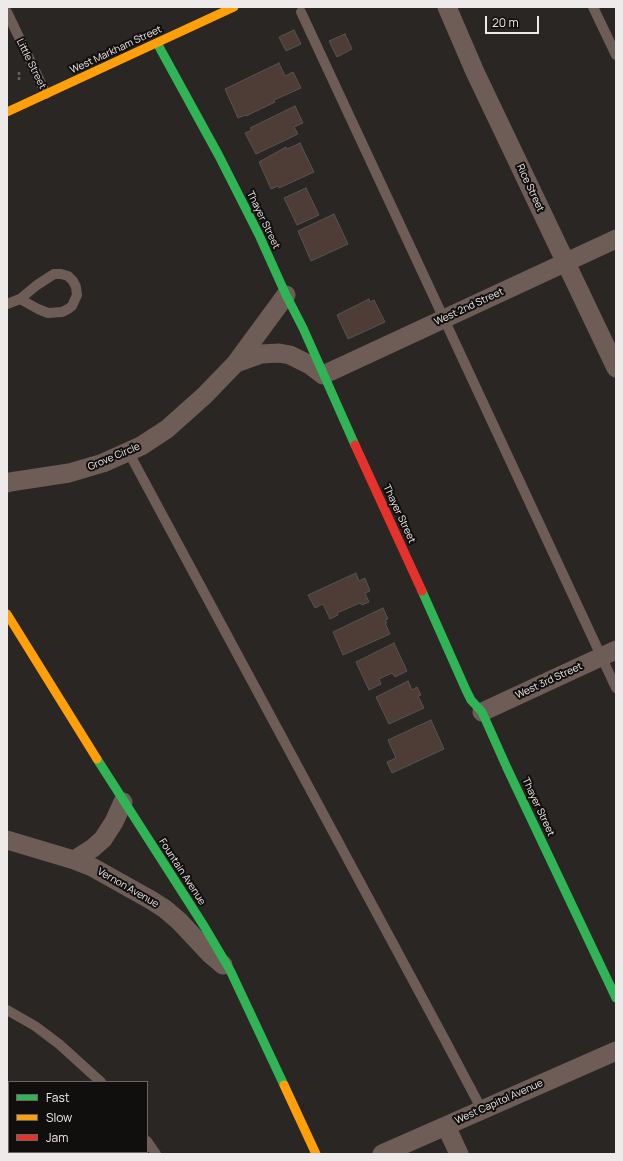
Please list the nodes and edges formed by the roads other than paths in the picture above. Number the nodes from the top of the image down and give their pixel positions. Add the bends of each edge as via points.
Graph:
1 (234, 7) edge
2 (447, 7) edge
3 (593, 7) edge
4 (7, 12) edge
5 (301, 12) dead end
6 (157, 43) junction
7 (616, 55) edge
8 (46, 94) junction
9 (7, 112) edge
10 (616, 239) edge
11 (565, 263) junction
12 (286, 295) junction
13 (20, 299) junction
14 (7, 304) edge
15 (443, 319) junction
16 (236, 363) junction
17 (616, 368) edge
18 (323, 375) junction
19 (129, 453) junction
20 (8, 482) edge
21 (7, 614) edge
22 (609, 653) edge
23 (616, 688) edge
24 (482, 712) junction
25 (123, 802) junction
26 (7, 840) edge
27 (74, 860) junction
28 (230, 970) junction
29 (616, 998) edge
30 (7, 1010) edge
31 (616, 1051) edge
32 (100, 1081) edge
33 (482, 1110) junction
34 (446, 1126) junction
35 (148, 1142) edge
36 (156, 1154) edge
37 (316, 1154) edge
38 (382, 1154) edge
39 (459, 1154) edge

1 - 6 street, West Markham Street
2 - 11 street, Rice Street
3 - 7 lane
4 - 8 lane, Little Street
5 - 15 lane
6 - 8 street, West Markham Street
6 - 12 street, Thayer Street via 226,170
8 - 9 street, West Markham Street
10 - 11 street, West 2nd Street
11 - 15 street, West 2nd Street
11 - 17 street, Rice Street
12 - 16 street, Grove Circle
12 - 18 street, Thayer Street via 304,328
13 - 13 lane via 54,274 68,276 76,287 77,295 72,306 62,312 48,313
13 - 14 lane
15 - 18 street, West 2nd Street
15 - 22 lane
16 - 18 street, Grove Circle via 261,354 279,353 290,355
16 - 19 street, Grove Circle via 167,429
18 - 24 street, Thayer Street via 466,690
19 - 20 street, Grove Circle via 103,464 69,473
19 - 33 lane
21 - 25 street, Fountain Avenue
22 - 23 lane
22 - 24 street, West 3rd Street
24 - 29 street, Thayer Street
25 - 27 street via 103,839
25 - 28 street, Fountain Avenue
26 - 27 street, Vernon Avenue
27 - 28 street, Vernon Avenue via 92,867 165,909 210,954
28 - 37 street, Fountain Avenue
30 - 32 lane via 59,1044
31 - 33 street, West Capitol Avenue
33 - 34 street, West Capitol Avenue
34 - 38 street, West Capitol Avenue
34 - 39 street
35 - 36 lane

